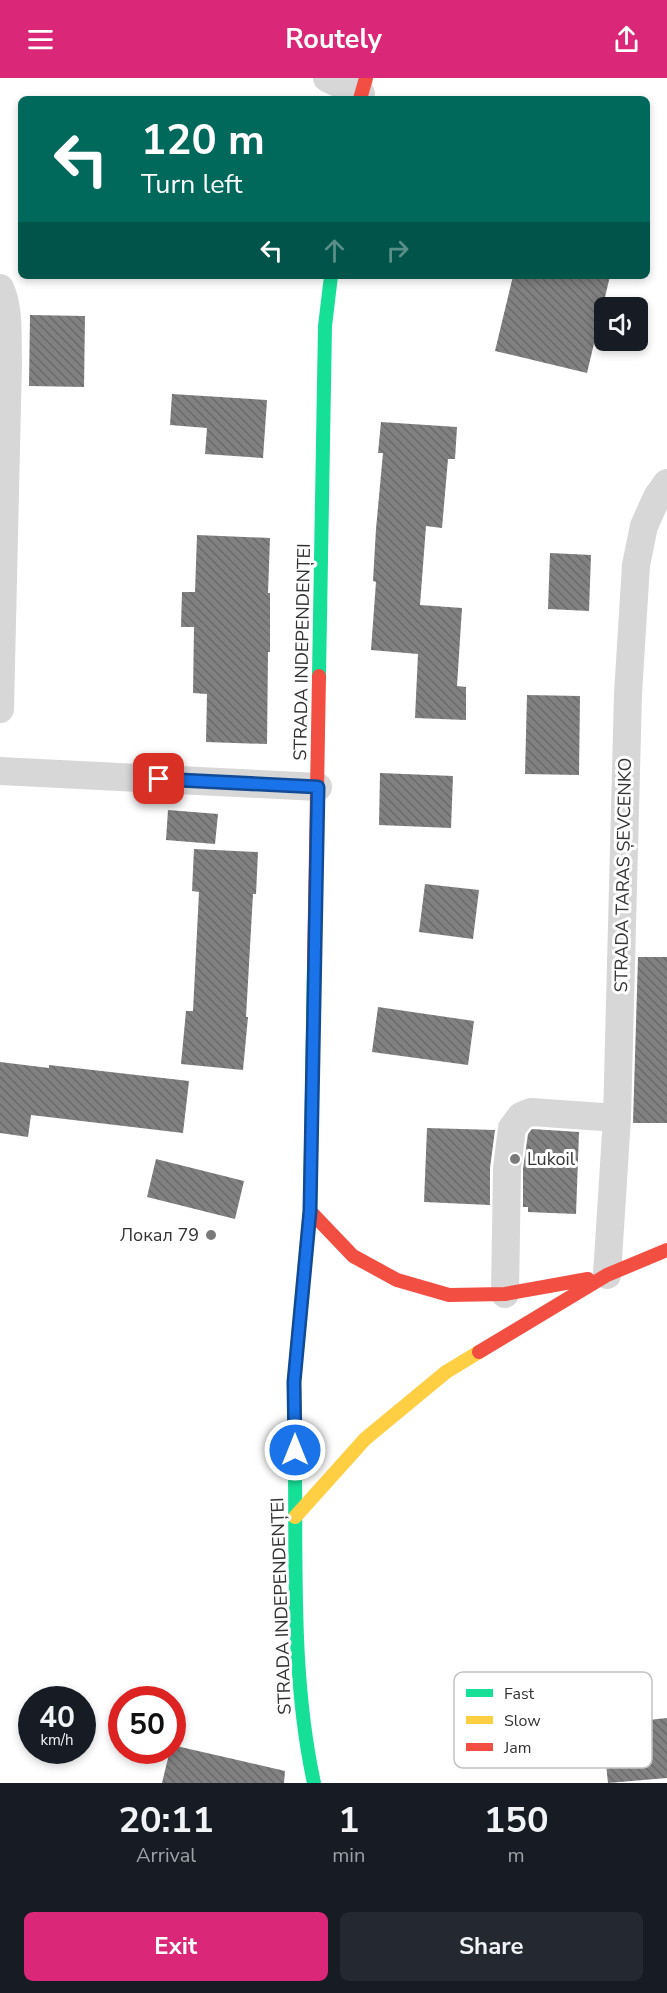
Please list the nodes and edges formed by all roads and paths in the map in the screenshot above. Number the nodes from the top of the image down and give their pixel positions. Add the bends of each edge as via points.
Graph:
1 (327, 78) edge
2 (362, 90) edge
3 (331, 279) edge
4 (0, 288) edge
5 (667, 483) edge
6 (0, 709) edge
7 (0, 771) edge
8 (318, 787) junction
9 (617, 1118) junction
10 (310, 1211) junction
11 (667, 1250) edge
12 (607, 1275) junction
13 (505, 1294) junction
14 (295, 1517) junction
15 (314, 1783) edge

1 - 2 street
3 - 8 main road, STRADA INDEPENDENȚEI via 325,326
4 - 6 street via 8,362
5 - 9 street, STRADA TARAS ȘEVCENKO via 644,526 636,565 628,694
7 - 8 street
8 - 10 main road, STRADA INDEPENDENȚEI
9 - 12 street, STRADA TARAS ȘEVCENKO
9 - 13 street via 531,1112 521,1116 512,1128 507,1168
10 - 13 main road via 353,1256 397,1280 449,1295
10 - 14 main road, STRADA INDEPENDENȚEI via 294,1382
11 - 12 main road
12 - 13 main road
12 - 14 main road via 446,1372 365,1439
14 - 15 main road, STRADA INDEPENDENȚEI via 297,1637 305,1742

